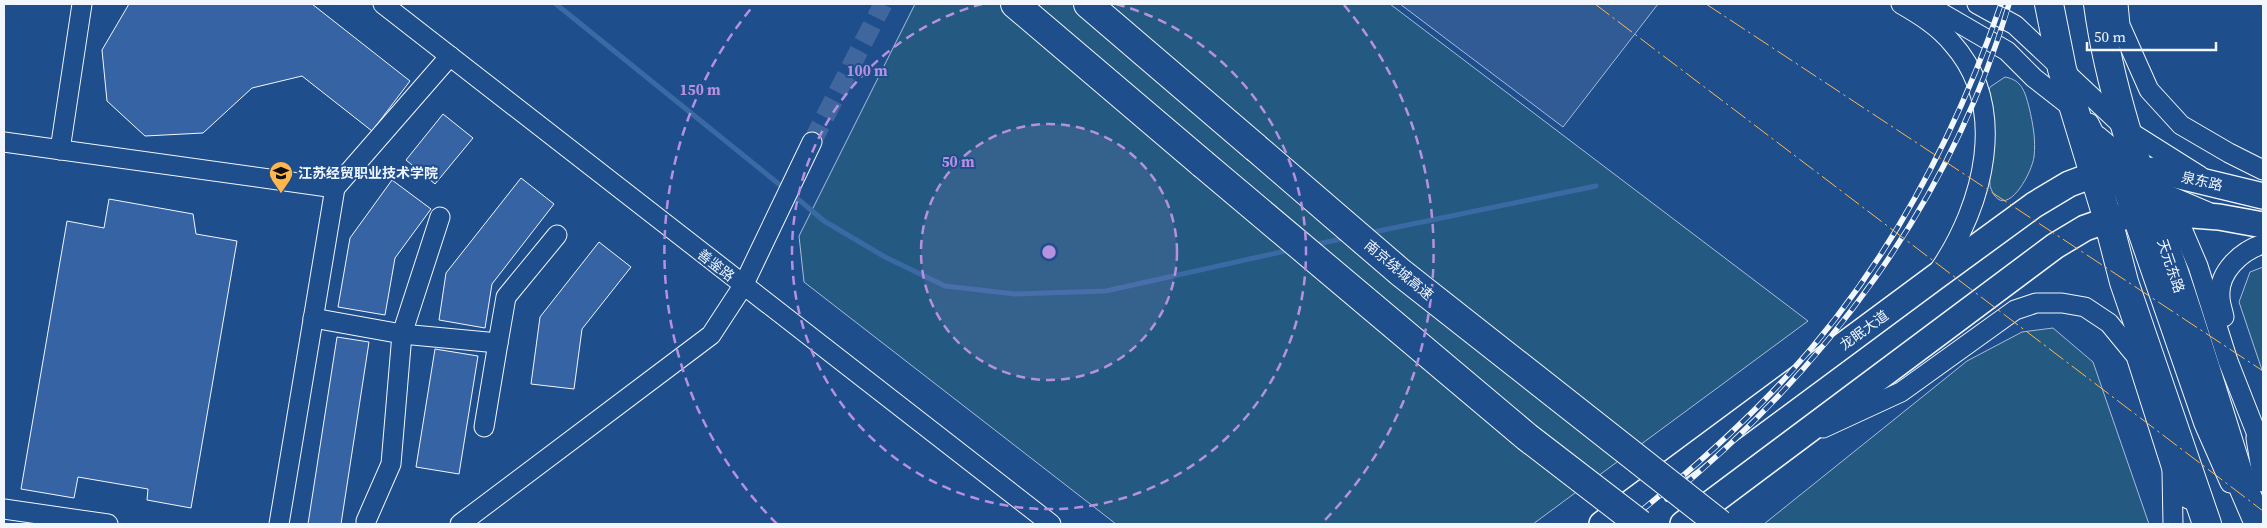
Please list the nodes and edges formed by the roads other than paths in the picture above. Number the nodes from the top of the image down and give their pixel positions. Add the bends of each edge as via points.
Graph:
1 (82, 4) edge
2 (383, 4) edge
3 (1016, 4) edge
4 (1088, 4) edge
5 (1901, 4) edge
6 (1926, 4) edge
7 (1977, 4) edge
8 (2049, 4) edge
9 (2098, 4) edge
10 (2118, 4) edge
11 (450, 56) junction
12 (2062, 69) junction
13 (2075, 111) junction
14 (2127, 130) junction
15 (2093, 131) junction
16 (4, 142) edge
17 (812, 142) tunnel mouth
18 (60, 150) junction
19 (2148, 170) junction
20 (2263, 170) edge
21 (2093, 174) junction
22 (2211, 184) junction
23 (334, 188) junction
24 (2263, 196) edge
25 (2165, 207) junction
26 (440, 217) dead end
27 (2108, 220) junction
28 (2263, 225) edge
29 (556, 235) dead end
30 (2263, 244) edge
31 (1934, 278) junction
32 (2124, 282) junction
33 (743, 286) junction
34 (313, 318) junction
35 (402, 334) junction
36 (498, 343) junction
37 (2136, 356) junction
38 (484, 427) dead end
39 (2254, 428) junction
40 (1792, 442) junction
41 (2263, 450) edge
42 (2172, 469) junction
43 (2263, 482) edge
44 (4, 508) edge
45 (366, 521) dead end
46 (108, 524) edge
47 (279, 524) edge
48 (460, 524) edge
49 (1051, 524) edge
50 (1602, 524) edge
51 (1640, 524) edge
52 (1683, 524) edge
53 (1720, 524) edge
54 (2173, 524) edge
55 (2202, 524) edge
56 (2207, 524) edge
57 (2250, 524) edge
58 (2259, 524) edge

1 - 18 street
2 - 11 street, 善鉴路
3 - 51 highway, bridge via 1512,425
4 - 53 highway, 南京绕城高速, bridge via 1400,272
5 - 31 street via 1929,21 1954,44 1977,85 1984,114 1986,142 1971,213
6 - 13 street via 2007,51
7 - 12 street via 2015,26
8 - 12 highway
9 - 14 highway, 天元东路 via 2102,36
10 - 20 street via 2120,25 2149,90 2182,125
11 - 23 street
11 - 33 street, 善鉴路
12 - 13 highway
12 - 14 street
12 - 15 street
13 - 15 street
13 - 21 highway
14 - 19 highway, 天元东路
14 - 22 street
15 - 19 street
15 - 57 street via 2124,193 2204,424
16 - 18 street
17 - 33 street
18 - 23 street
19 - 21 main road, 龙眠大道
19 - 22 main road, 泉东路
19 - 25 highway, 天元东路
21 - 27 highway
21 - 31 main road, 龙眠大道 via 2069,184 2034,206
22 - 24 main road, 泉东路
23 - 34 street
25 - 27 main road
25 - 28 main road
25 - 39 street via 2198,266 2228,361
25 - 58 highway, 天元东路 via 2242,482
26 - 35 street
27 - 32 highway
27 - 40 main road via 2085,228 2055,246
29 - 36 street via 506,297
30 - 39 street via 2251,248 2237,259 2226,274 2220,296
31 - 50 main road, 龙眠大道
32 - 37 street
32 - 56 highway
33 - 48 street via 711,335
33 - 49 street, 善鉴路
34 - 35 street
34 - 47 street
35 - 36 street
35 - 45 street via 391,464
36 - 38 street
37 - 40 street via 2109,323 2085,307 2062,302 2036,303 2015,310 1901,392
37 - 42 street
39 - 41 street
39 - 43 street
40 - 52 main road
42 - 54 street
42 - 55 street
44 - 46 street

